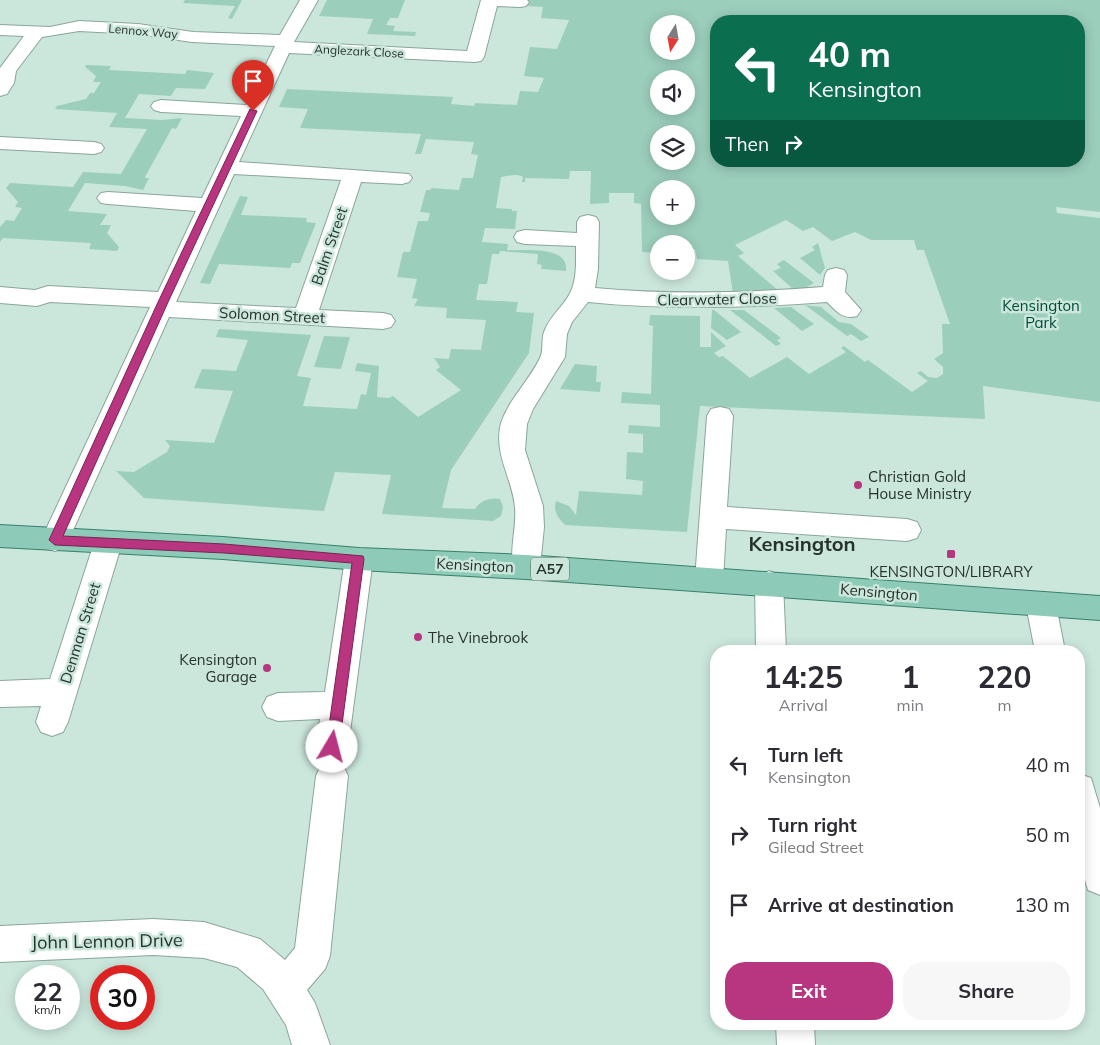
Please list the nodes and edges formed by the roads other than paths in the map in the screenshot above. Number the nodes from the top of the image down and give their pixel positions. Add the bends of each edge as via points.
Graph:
1 (309, 0) edge
2 (520, 2) dead end
3 (0, 30) edge
4 (37, 32) junction
5 (285, 44) junction
6 (0, 90) edge
7 (161, 106) dead end
8 (253, 111) junction
9 (0, 143) edge
10 (94, 148) dead end
11 (226, 168) junction
12 (353, 175) junction
13 (402, 178) dead end
14 (108, 198) dead end
15 (209, 204) junction
16 (526, 237) dead end
17 (582, 294) junction
18 (0, 295) edge
19 (162, 305) junction
20 (850, 310) dead end
21 (305, 316) junction
22 (384, 321) dead end
23 (720, 416) dead end
24 (713, 517) junction
25 (907, 530) dead end
26 (0, 536) edge
27 (55, 540) junction
28 (108, 543) junction
29 (359, 559) junction
30 (526, 567) junction
31 (709, 580) junction
32 (768, 583) junction
33 (1040, 604) junction
34 (1100, 608) edge
35 (771, 645) edge
36 (1049, 645) edge
37 (61, 692) junction
38 (1, 694) edge
39 (338, 705) junction
40 (278, 707) dead end
41 (52, 722) dead end
42 (1085, 814) edge
43 (1100, 878) edge
44 (0, 944) edge
45 (284, 988) junction
46 (795, 1030) edge
47 (311, 1045) edge
48 (796, 1045) edge

1 - 5 street
2 - 5 street, Anglezark Close via 490,0 475,57
3 - 4 street, Lennox Way
4 - 5 street, Lennox Way via 79,26
4 - 6 street via 7,71
5 - 8 street
7 - 8 street
8 - 11 street
9 - 10 street
11 - 12 street
11 - 15 street
12 - 13 street
12 - 21 street, Balm Street
14 - 15 street
15 - 19 street
16 - 17 street via 588,231 587,269
17 - 20 street, Clearwater Close via 713,302 834,285
17 - 30 street via 562,319 555,334 552,357 514,424 512,450 529,506
18 - 19 street, Solomon Street via 37,298 48,294
19 - 21 street, Solomon Street
19 - 27 street
21 - 22 street, Solomon Street
23 - 24 street
24 - 25 street
24 - 31 street
26 - 27 main road, Kensington / A57
27 - 28 main road, Kensington / A57
28 - 29 main road, Kensington / A57
28 - 37 street, Denman Street
29 - 30 main road, Kensington / A57
29 - 39 street
30 - 31 main road, Kensington / A57
31 - 32 main road, Kensington / A57
32 - 33 main road, Kensington / A57
32 - 35 street
33 - 34 main road, Kensington / A57
33 - 36 street
37 - 38 street
37 - 41 street, Denman Street
39 - 40 street
39 - 45 street via 312,956
42 - 43 street
44 - 45 street, John Lennon Drive via 153,937 204,940 247,952 276,976
45 - 47 street, John Lennon Drive via 302,1016
46 - 48 street

